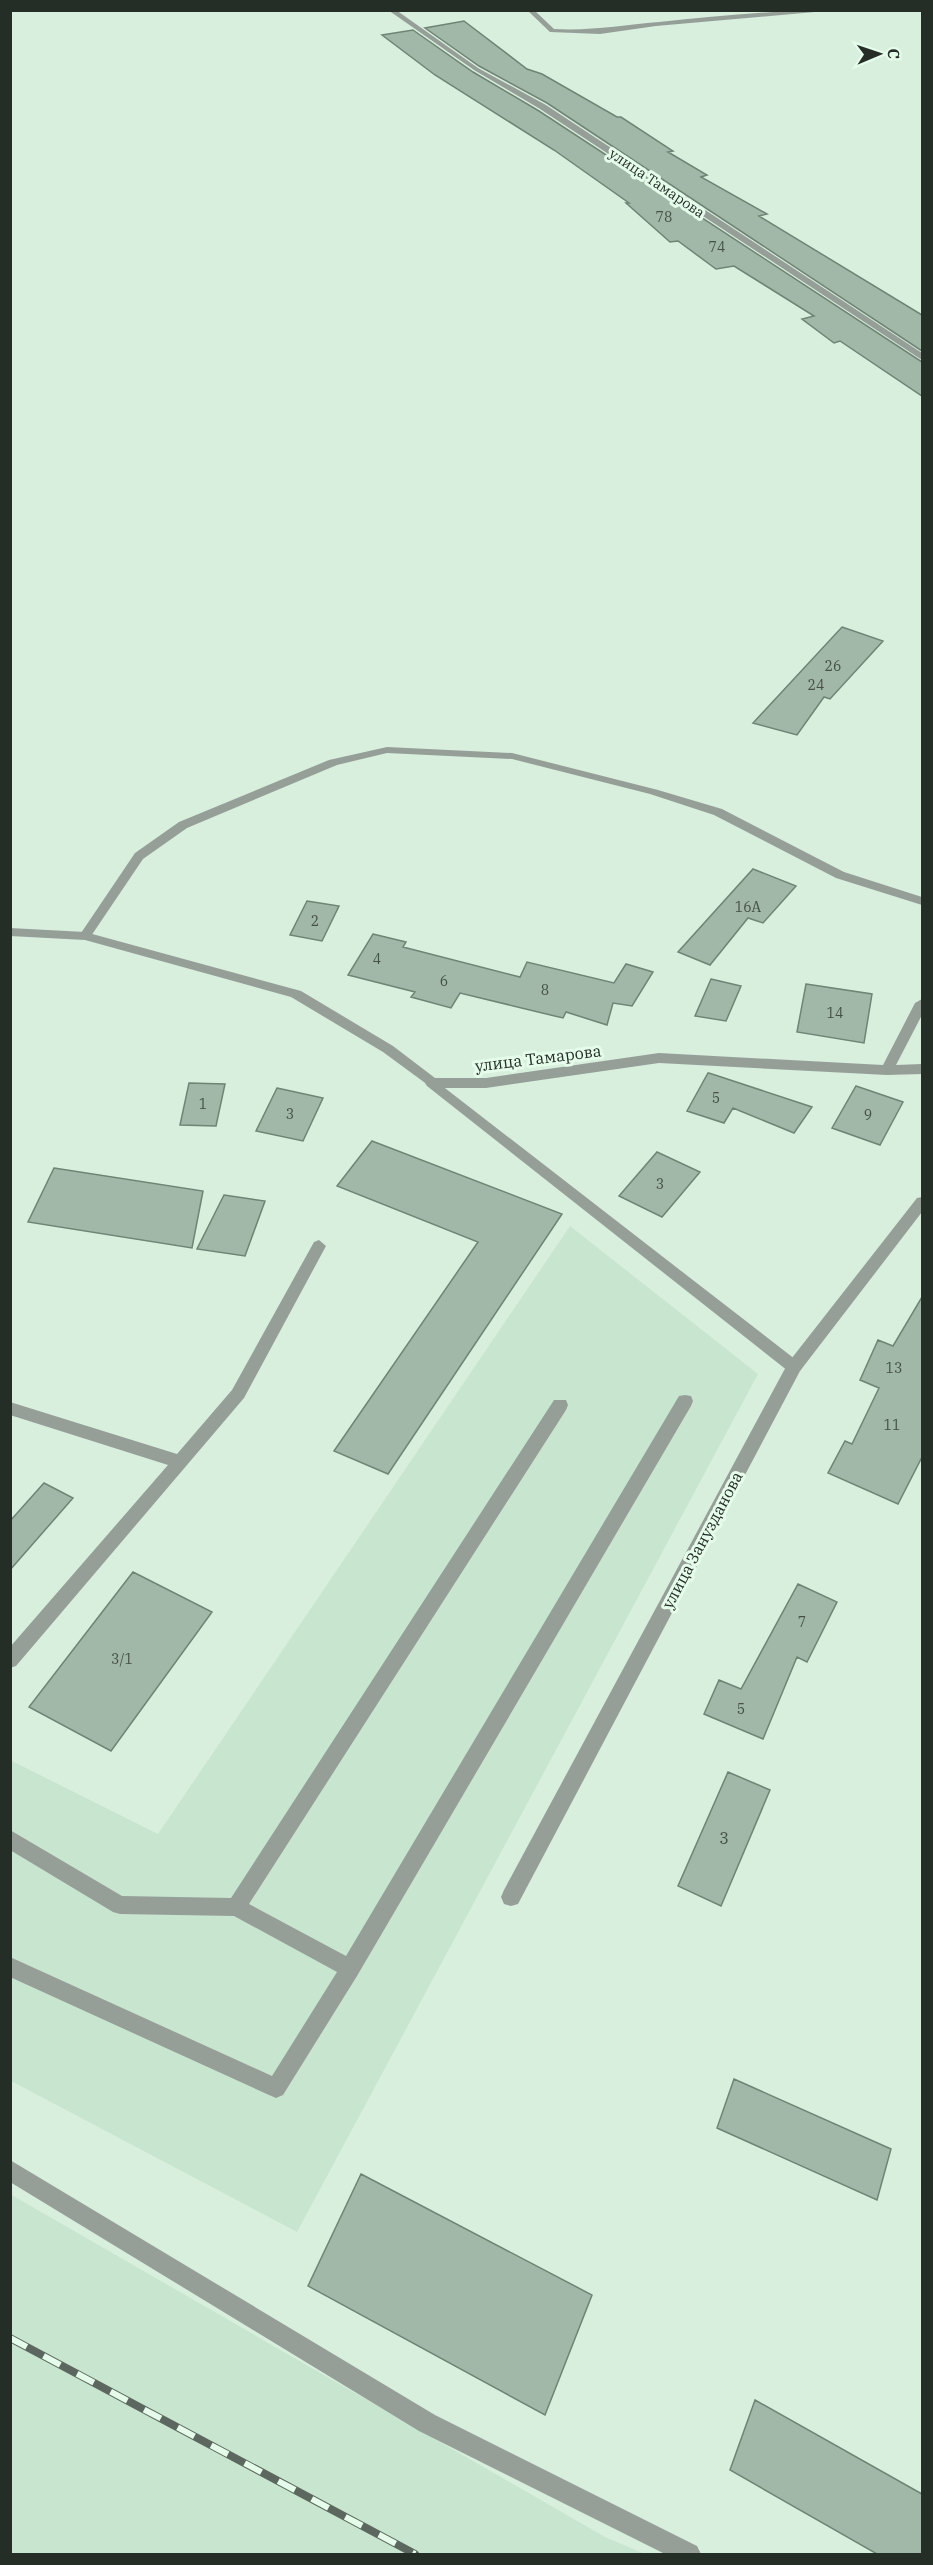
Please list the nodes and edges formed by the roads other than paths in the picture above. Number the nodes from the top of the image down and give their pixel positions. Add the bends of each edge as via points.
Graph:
1 (391, 10) edge
2 (530, 10) edge
3 (834, 10) edge
4 (922, 357) edge
5 (922, 901) edge
6 (10, 932) edge
7 (85, 936) junction
8 (922, 1003) edge
9 (922, 1069) edge
10 (887, 1070) junction
11 (432, 1083) junction
12 (922, 1202) edge
13 (319, 1246) dead end
14 (794, 1367) junction
15 (686, 1401) dead end
16 (560, 1405) dead end
17 (10, 1408) edge
18 (180, 1462) junction
19 (10, 1660) edge
20 (10, 1839) edge
21 (511, 1897) dead end
22 (236, 1907) junction
23 (10, 1967) edge
24 (350, 1969) junction
25 (10, 2170) edge
26 (689, 2554) edge

1 - 4 street, улица Тамарова
2 - 3 street via 552,31 570,32
5 - 7 street via 840,875 718,812 654,792 512,756 387,750 333,762 183,825 139,856
6 - 7 street
7 - 11 street via 296,994 388,1048
8 - 10 street
9 - 10 street, улица Тамарова
10 - 11 street, улица Тамарова via 659,1059 486,1083
11 - 14 street
12 - 14 street, улица Занузданова
13 - 18 street via 238,1394
14 - 21 street, улица Занузданова
15 - 24 street
16 - 22 street
17 - 18 street
18 - 19 street
20 - 22 street via 120,1905
22 - 24 street
23 - 24 street via 276,2088
25 - 26 street via 427,2423

